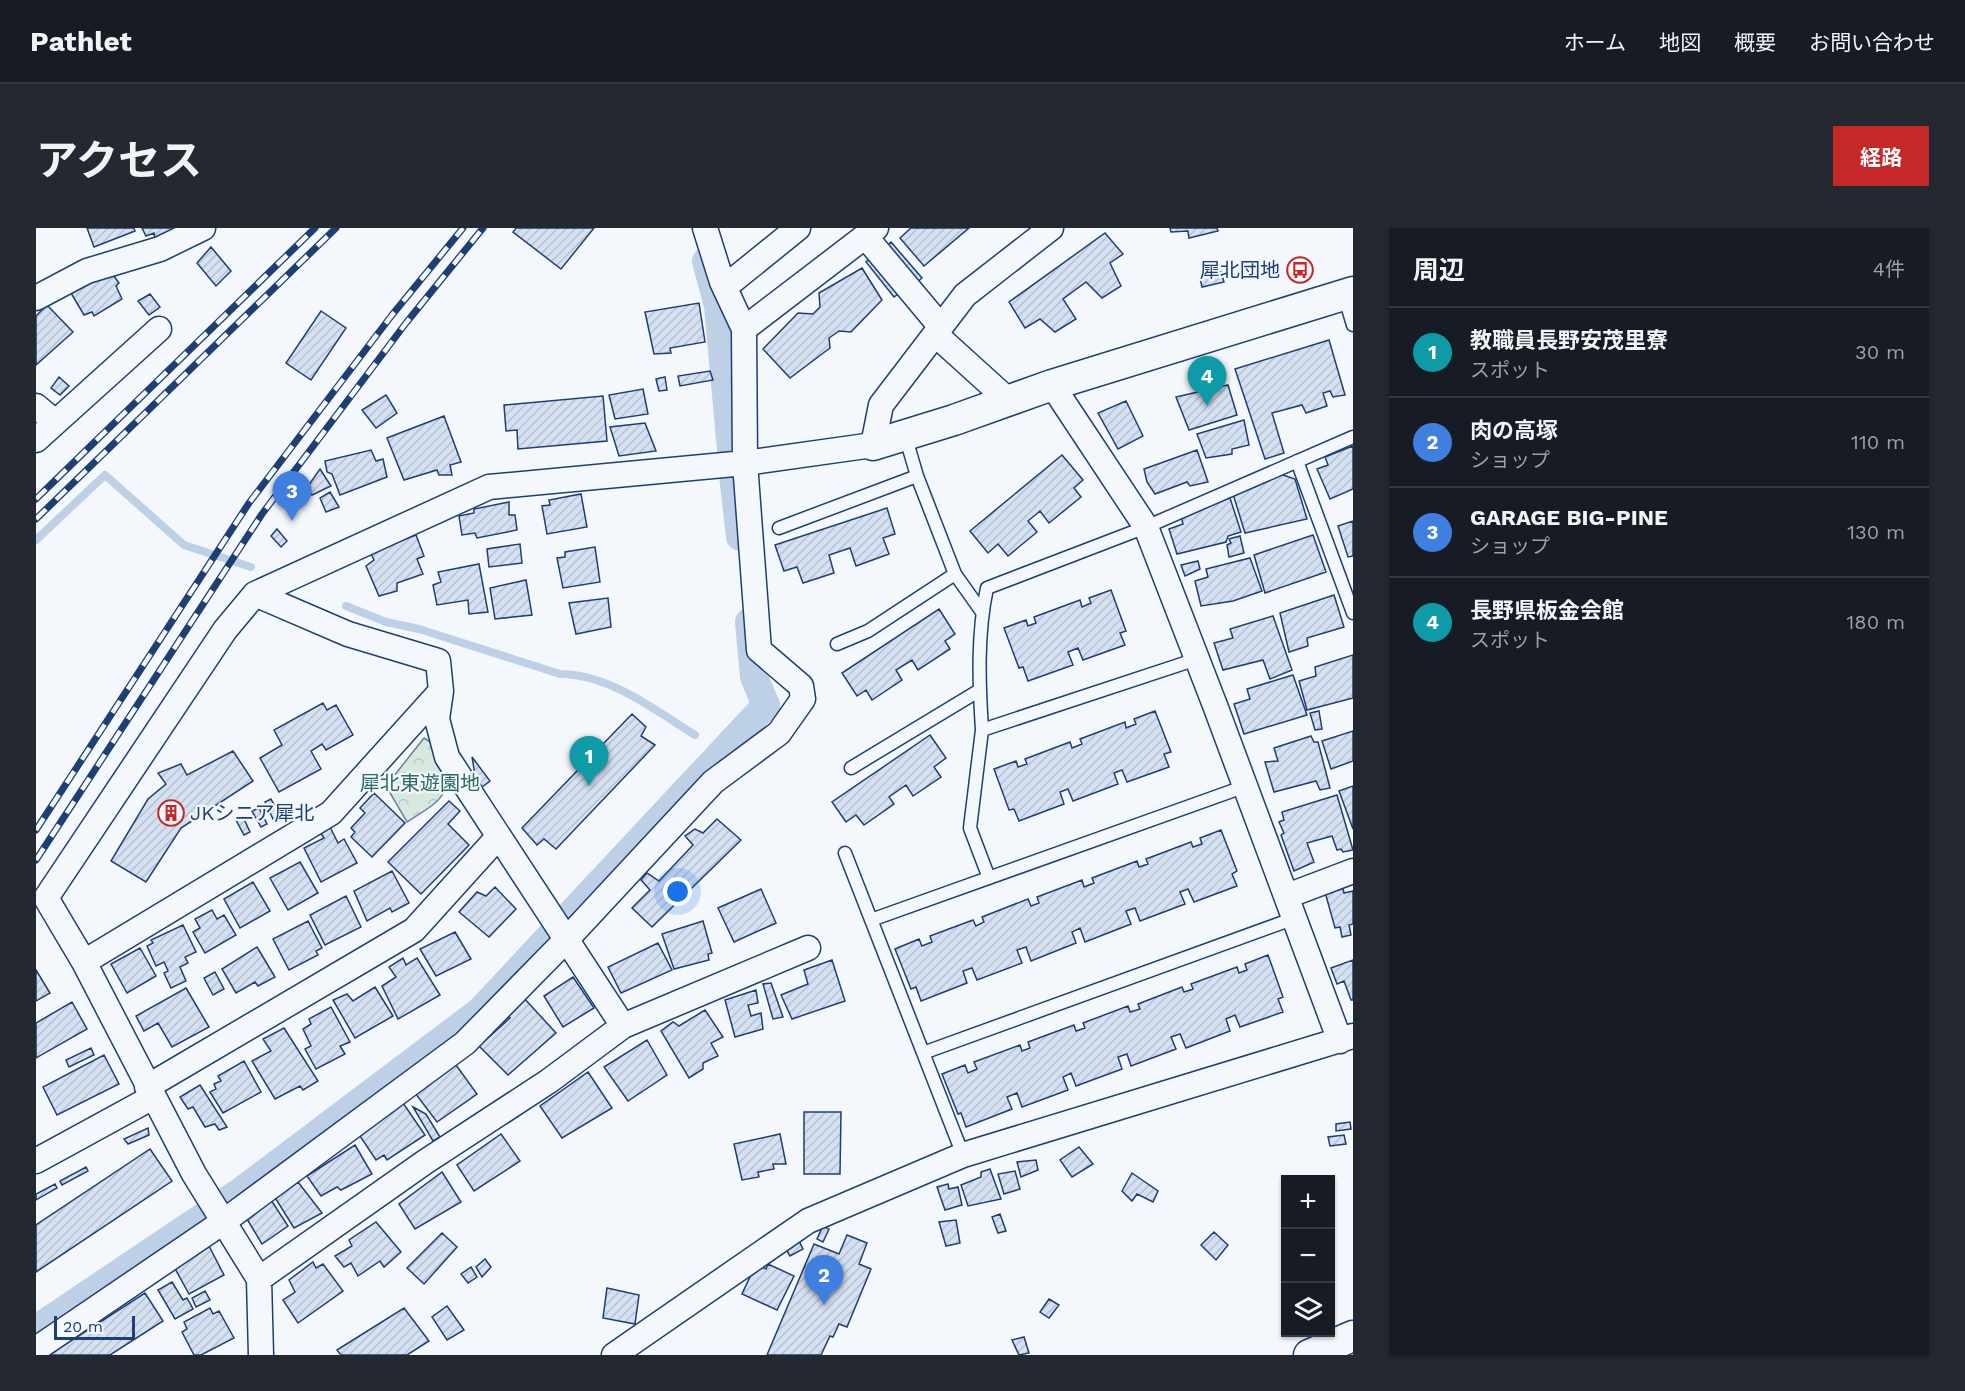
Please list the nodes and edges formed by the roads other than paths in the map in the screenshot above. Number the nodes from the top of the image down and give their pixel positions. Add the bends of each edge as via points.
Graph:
1 (203, 228) edge
2 (705, 228) edge
3 (798, 228) edge
4 (1052, 228) edge
5 (871, 232) edge
6 (725, 287) junction
7 (1348, 294) edge
8 (36, 298) edge
9 (1353, 325) edge
10 (159, 329) dead end
11 (744, 329) junction
12 (938, 331) junction
13 (1052, 385) junction
14 (1009, 400) junction
15 (36, 406) edge
16 (55, 422) junction
17 (905, 435) junction
18 (1353, 437) edge
19 (36, 440) edge
20 (873, 445) junction
21 (1298, 461) junction
22 (746, 463) junction
23 (917, 476) junction
24 (1146, 527) junction
25 (779, 528) dead end
26 (955, 574) junction
27 (255, 594) junction
28 (982, 612) junction
29 (1353, 614) edge
30 (837, 644) dead end
31 (1197, 659) junction
32 (980, 690) junction
33 (441, 691) junction
34 (982, 730) junction
35 (851, 768) dead end
36 (1246, 786) junction
37 (498, 837) junction
38 (845, 853) dead end
39 (1353, 871) edge
40 (989, 878) junction
41 (41, 894) edge
42 (1291, 907) junction
43 (871, 920) junction
44 (566, 940) junction
45 (808, 948) dead end
46 (84, 962) junction
47 (623, 1026) junction
48 (1346, 1039) edge
49 (923, 1053) junction
50 (150, 1092) junction
51 (963, 1155) junction
52 (36, 1161) edge
53 (223, 1222) junction
54 (259, 1279) junction
55 (1353, 1336) edge
56 (36, 1349) edge
57 (261, 1355) edge
58 (614, 1355) edge
59 (1309, 1355) edge

1 - 8 street via 160,249 87,271
2 - 6 street
3 - 6 street
4 - 12 street via 965,295
5 - 11 street
5 - 12 street
6 - 11 street
7 - 9 lane
7 - 13 street
10 - 16 street
11 - 22 street
12 - 14 street
12 - 20 street via 881,405
13 - 14 street
13 - 24 street
14 - 17 street
15 - 16 street
16 - 19 street
17 - 20 street
17 - 23 lane
18 - 21 lane
20 - 22 street
21 - 24 lane
21 - 29 lane
22 - 27 street via 489,487
22 - 44 street via 759,650 801,686 803,699 779,733 713,782
23 - 25 lane
23 - 26 lane
24 - 28 lane via 987,588
24 - 31 street
26 - 28 lane
26 - 30 lane via 868,631
27 - 33 street via 348,634 438,661
27 - 41 street via 225,630
28 - 32 lane
31 - 34 lane
31 - 36 street
32 - 34 lane
32 - 35 lane
33 - 37 street via 436,719 447,757
33 - 46 street via 332,813
34 - 40 lane via 970,828
36 - 40 lane
36 - 42 street
37 - 44 street
37 - 50 street via 414,930
38 - 43 lane
39 - 42 street
40 - 43 lane
41 - 46 street
42 - 48 street
42 - 49 lane
43 - 49 lane
44 - 47 street
44 - 53 street via 465,1043
45 - 47 street
46 - 50 street
47 - 54 street
48 - 51 street
49 - 51 lane
50 - 52 street
50 - 53 street
51 - 58 street via 808,1221
53 - 54 street
53 - 56 street
54 - 57 street
55 - 59 street

